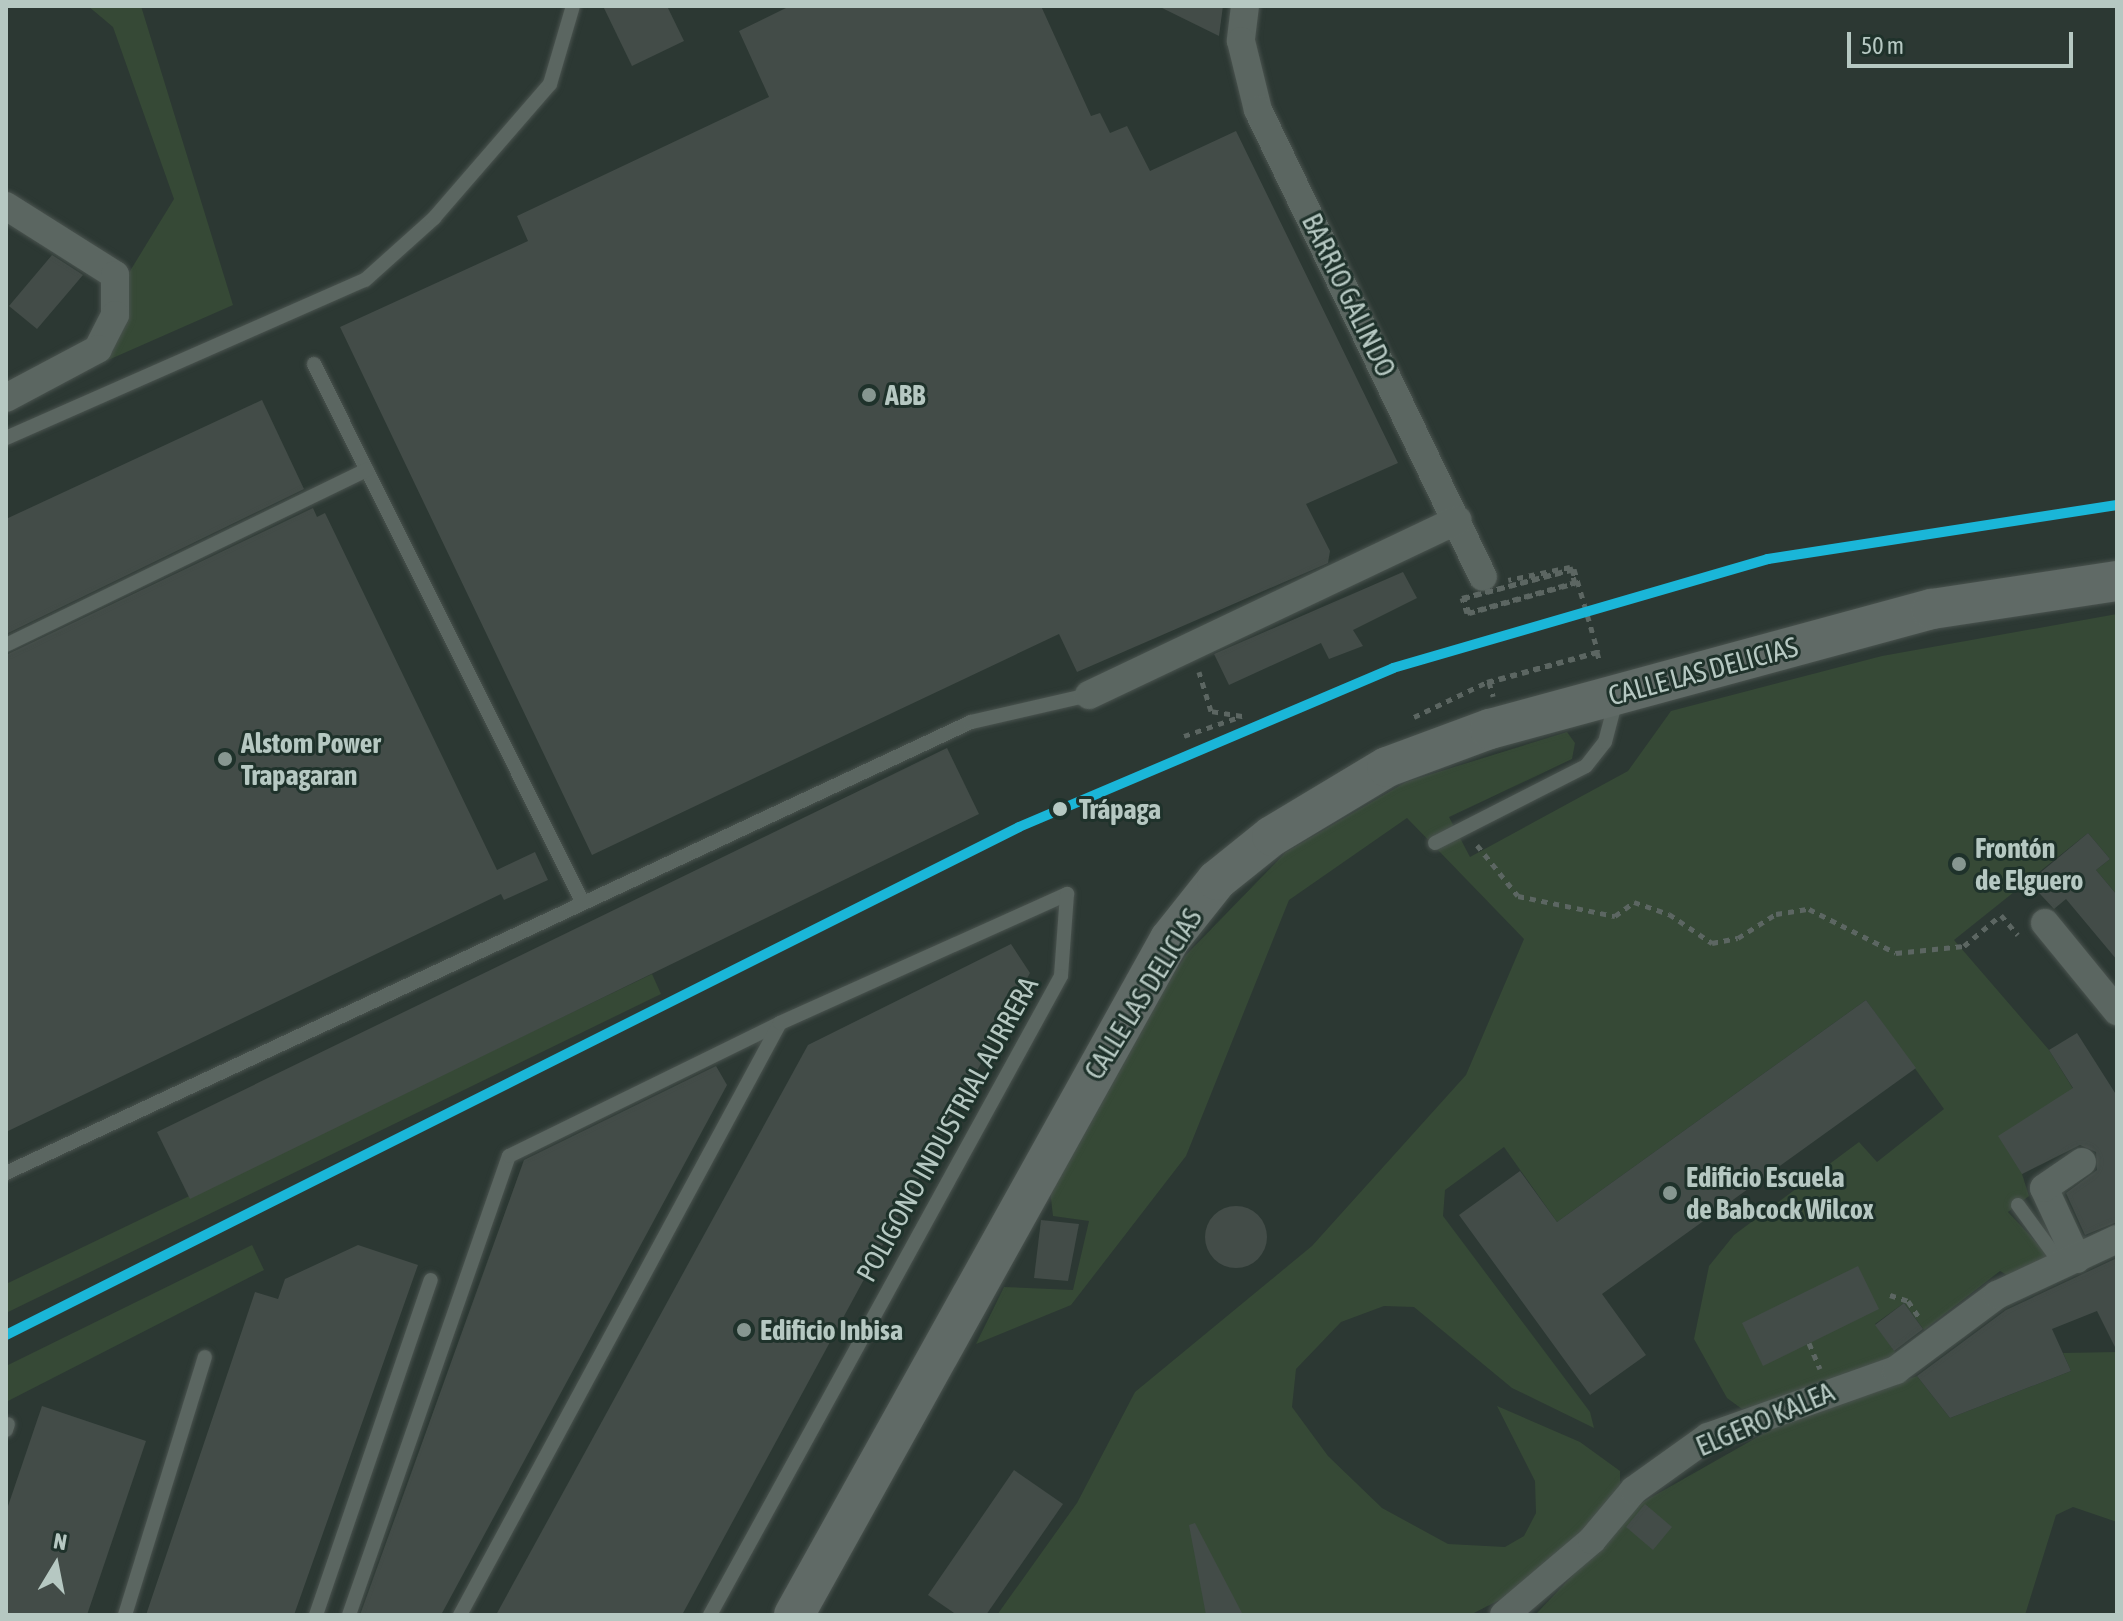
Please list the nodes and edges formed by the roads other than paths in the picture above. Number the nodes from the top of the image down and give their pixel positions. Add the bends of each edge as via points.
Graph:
1 (573, 6) edge
2 (1245, 6) edge
3 (6, 206) edge
4 (314, 364) dead end
5 (6, 398) edge
6 (6, 438) edge
7 (367, 470) junction
8 (1458, 520) junction
9 (1483, 577) dead end
10 (2117, 581) edge
11 (6, 645) edge
12 (1616, 694) junction
13 (1089, 695) joint
14 (1435, 843) dead end
15 (582, 901) junction
16 (2045, 923) dead end
17 (2117, 1011) edge
18 (780, 1023) junction
19 (2082, 1162) dead end
20 (6, 1173) edge
21 (2018, 1205) dead end
22 (2117, 1239) edge
23 (2069, 1262) junction
24 (431, 1280) dead end
25 (205, 1357) dead end
26 (125, 1615) edge
27 (316, 1615) edge
28 (349, 1615) edge
29 (460, 1615) edge
30 (710, 1615) edge
31 (794, 1615) edge
32 (1504, 1615) edge

1 - 6 lane via 550,84 434,218 365,280
2 - 8 street, BARRIO GALINDO via 1241,41 1258,110
3 - 5 street via 115,275 115,315 98,349
4 - 7 lane
7 - 11 lane
7 - 15 lane
8 - 9 street, BARRIO GALINDO
8 - 13 street
10 - 12 street, CALLE LAS DELICIAS via 1932,609
12 - 14 lane via 1610,731 1586,766
12 - 31 street, CALLE LAS DELICIAS via 1387,767 1272,836 1217,880 1155,965
13 - 15 lane via 971,722
15 - 20 lane
16 - 17 street
18 - 28 lane, POLIGONO INDUSTRIAL AURRERA via 509,1156
18 - 29 lane
18 - 30 lane, POLIGONO INDUSTRIAL AURRERA via 1067,894 1061,976
19 - 23 street via 2044,1188
21 - 23 lane
22 - 23 street, ELGERO KALEA
23 - 32 street, ELGERO KALEA via 1997,1295 1896,1370 1708,1437 1634,1490 1592,1540
24 - 27 lane
25 - 26 lane

